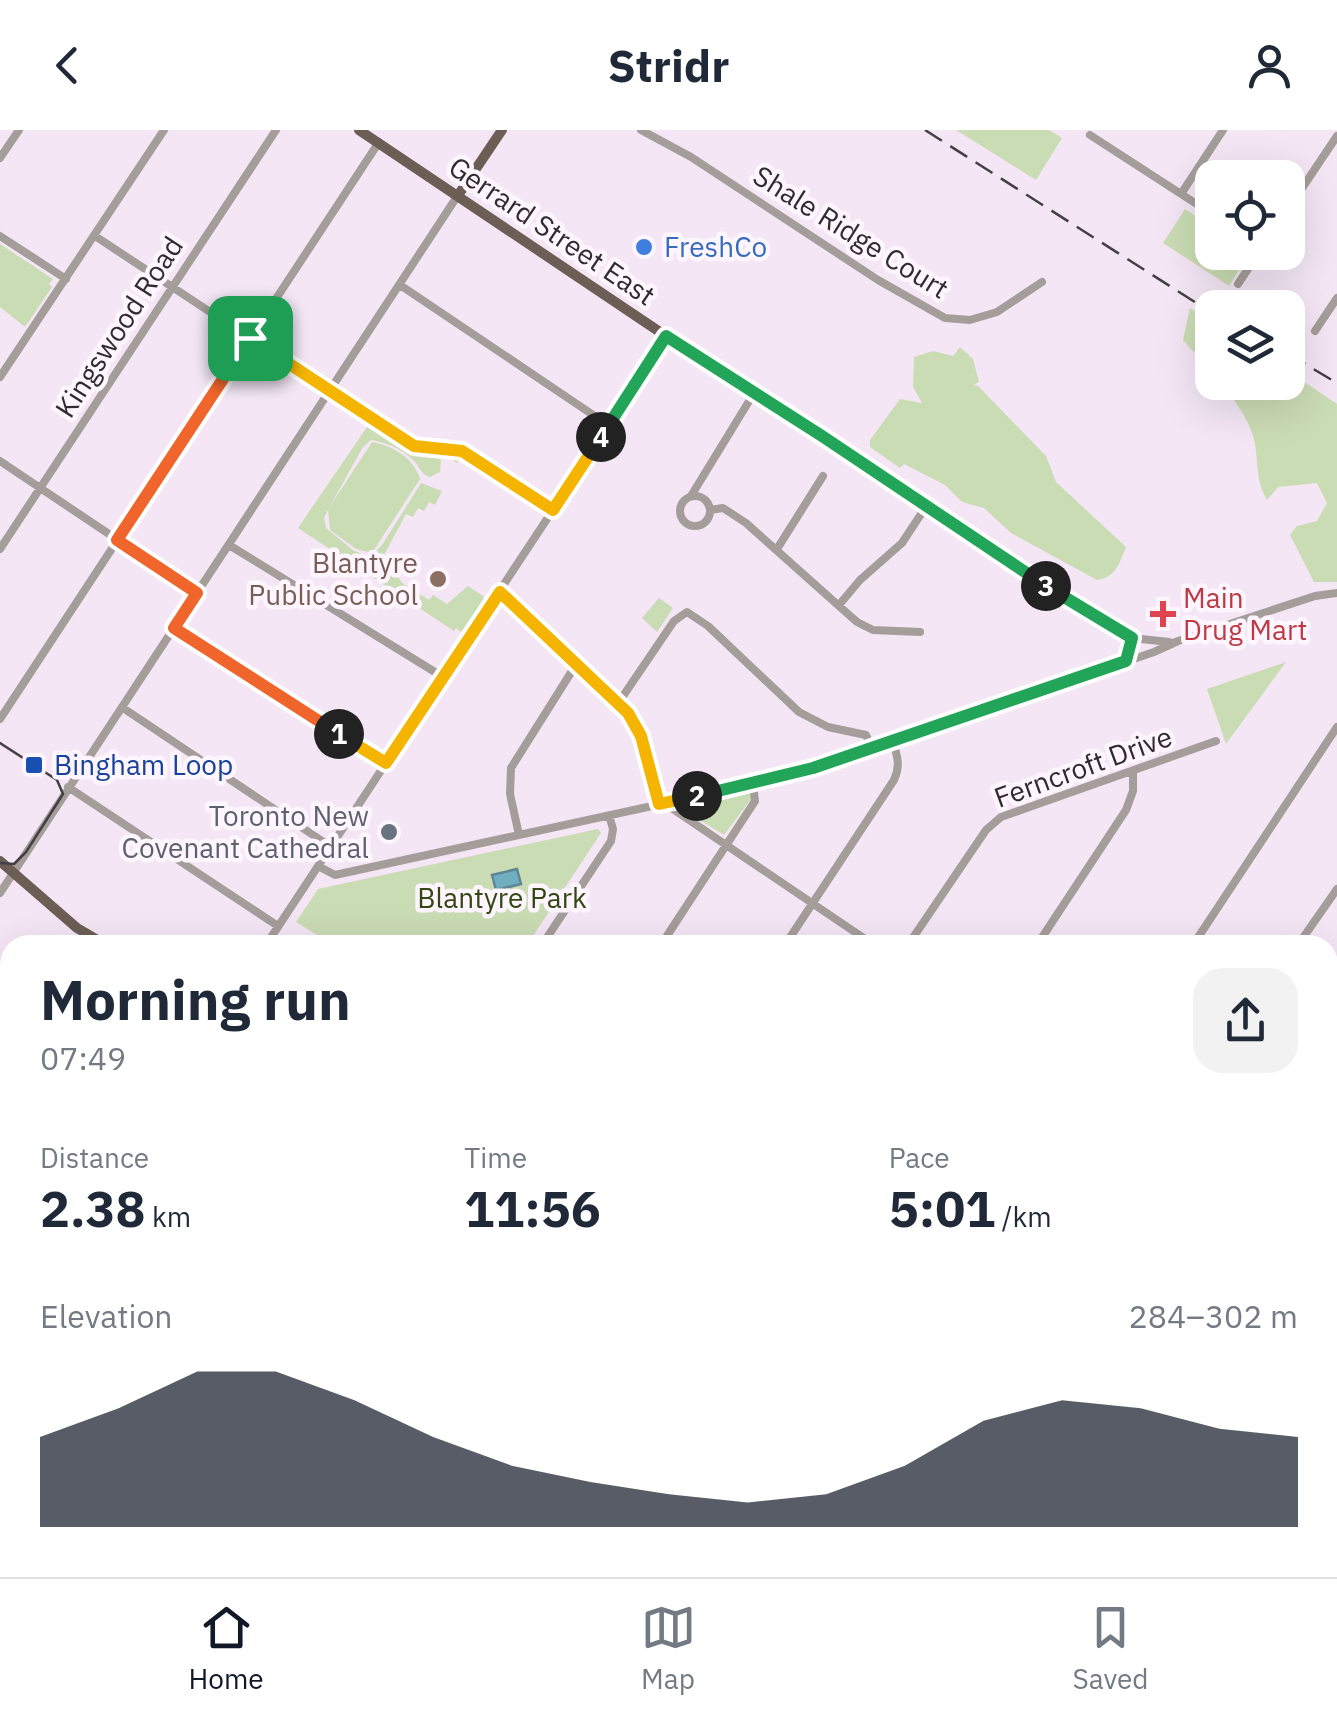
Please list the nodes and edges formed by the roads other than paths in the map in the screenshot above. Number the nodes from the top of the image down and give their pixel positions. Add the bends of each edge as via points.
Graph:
1 (19, 130) edge
2 (164, 130) edge
3 (276, 130) edge
4 (359, 130) edge
5 (502, 130) edge
6 (641, 130) edge
7 (1223, 130) edge
8 (1090, 135) dead end
9 (1337, 136) edge
10 (379, 142) junction
11 (0, 158) edge
12 (1305, 184) edge
13 (458, 194) junction
14 (1181, 194) junction
15 (1195, 203) edge
16 (0, 236) edge
17 (95, 236) junction
18 (1247, 270) edge
19 (66, 279) junction
20 (1042, 282) dead end
21 (1238, 284) dead end
22 (400, 285) junction
23 (173, 287) junction
24 (1337, 298) edge
25 (1315, 331) dead end
26 (666, 336) junction
27 (250, 338) junction
28 (0, 378) edge
29 (330, 392) junction
30 (754, 393) junction
31 (608, 425) junction
32 (0, 461) edge
33 (880, 475) joint
34 (823, 476) dead end
35 (40, 488) junction
36 (691, 496) junction
37 (926, 505) junction
38 (553, 510) junction
39 (710, 510) junction
40 (117, 540) junction
41 (229, 545) junction
42 (0, 549) edge
43 (778, 549) junction
44 (500, 592) junction
45 (197, 593) junction
46 (1337, 593) edge
47 (839, 606) junction
48 (174, 628) junction
49 (920, 632) dead end
50 (1132, 638) junction
51 (1178, 641) junction
52 (1126, 661) junction
53 (577, 663) junction
54 (443, 677) junction
55 (619, 702) junction
56 (122, 708) junction
57 (0, 718) edge
58 (1337, 727) edge
59 (893, 741) junction
60 (1216, 742) dead end
61 (872, 749) junction
62 (386, 763) junction
63 (1133, 773) junction
64 (754, 784) junction
65 (68, 787) junction
66 (662, 803) junction
67 (610, 815) junction
68 (518, 835) junction
69 (725, 846) junction
70 (331, 847) junction
71 (0, 861) edge
72 (318, 866) junction
73 (12, 872) junction
74 (1337, 889) edge
75 (0, 893) edge
76 (814, 903) junction
77 (278, 926) junction
78 (88, 935) edge
79 (272, 935) edge
80 (549, 935) edge
81 (667, 935) edge
82 (792, 935) edge
83 (860, 935) edge
84 (915, 935) edge
85 (1044, 935) edge
86 (1200, 935) edge
87 (1305, 935) edge

1 - 11 street
2 - 17 street
3 - 23 street, Kingswood Road
4 - 10 main road, Gerrard Street East
5 - 13 main road
6 - 20 street, Shale Ridge Court via 945,318 997,312
7 - 14 street
8 - 14 street
9 - 12 street
10 - 13 main road, Gerrard Street East
10 - 27 street
13 - 22 street
13 - 26 main road, Gerrard Street East
14 - 15 street
16 - 19 street
17 - 19 street
17 - 23 street
18 - 21 street
19 - 28 street
22 - 29 street
22 - 31 street
23 - 27 street
23 - 35 street, Kingswood Road
24 - 25 street
26 - 30 main road, Gerrard Street East
26 - 31 street
27 - 29 street
27 - 40 street
29 - 38 street via 414,446 465,452
29 - 41 street
30 - 33 main road, Gerrard Street East
30 - 36 street
31 - 38 street
32 - 35 street
33 - 37 street, Gerrard Street East
34 - 43 street
35 - 40 street
35 - 42 street, Kingswood Road
36 - 39 street via 702,497
36 - 39 street via 681,506 686,523 705,523
37 - 47 street via 902,543
37 - 50 street, Gerrard Street East
38 - 44 street
39 - 43 street via 723,508
40 - 45 street
40 - 57 street
41 - 45 street
41 - 54 street
43 - 47 street
44 - 53 street
44 - 54 street
45 - 48 street
46 - 51 street
47 - 49 street via 873,630
48 - 56 street
48 - 62 street
50 - 51 street, Gerrard Street East
50 - 52 street
51 - 52 street
52 - 59 street
53 - 55 street
53 - 68 street via 511,768
54 - 62 street
55 - 61 street via 686,612 799,712 866,736
55 - 66 street via 641,736
56 - 65 street
56 - 70 street
58 - 86 street
59 - 61 street
59 - 76 street via 899,770
60 - 63 street, Ferncroft Drive
61 - 64 street
62 - 70 street
63 - 84 street, Ferncroft Drive via 1001,817
63 - 85 street via 1126,810
64 - 66 street
64 - 69 street via 755,801
65 - 73 street
65 - 77 street
66 - 67 street
66 - 69 street
67 - 68 street
67 - 80 street via 611,841
68 - 72 street via 335,875
69 - 76 street
69 - 81 street
70 - 72 street
71 - 73 main road
72 - 77 street
73 - 75 street
73 - 78 main road
74 - 87 street
76 - 82 street
76 - 83 street
77 - 79 street

